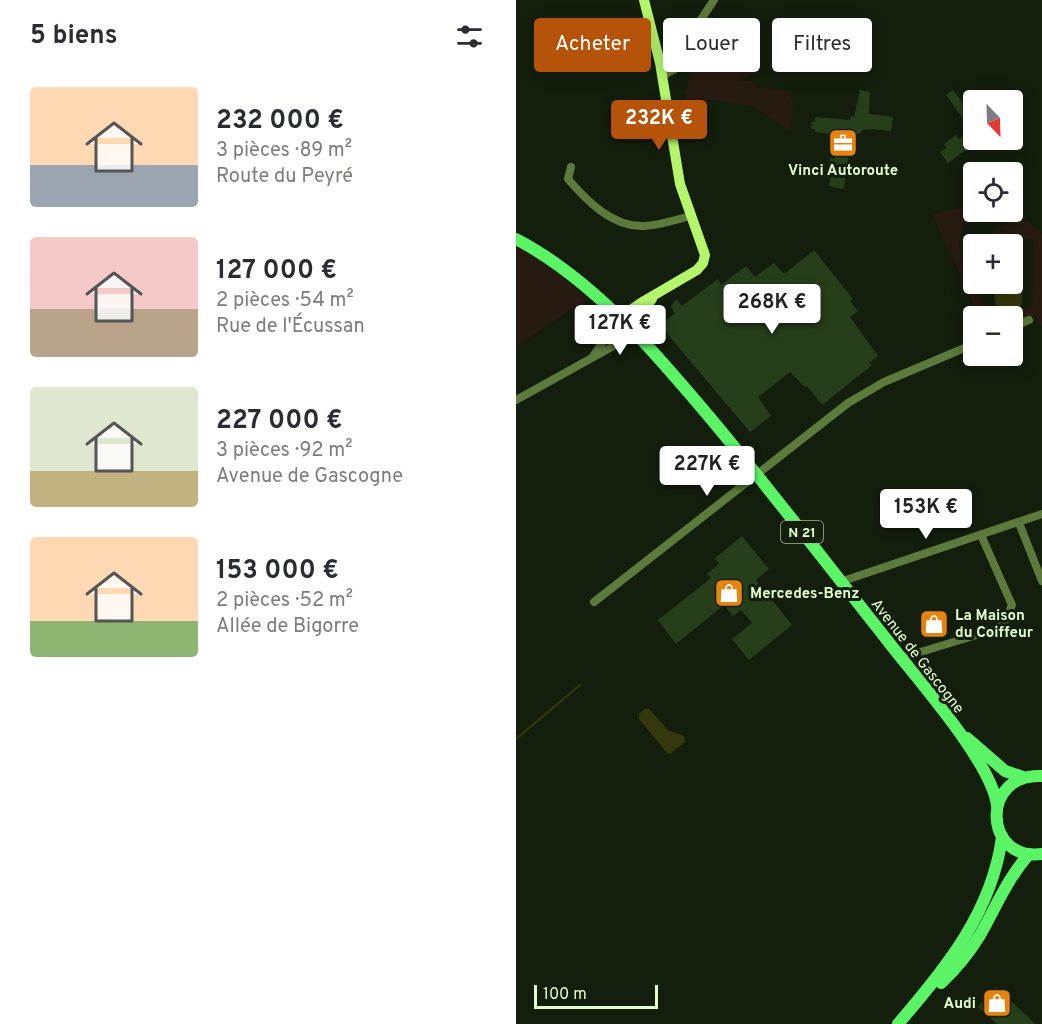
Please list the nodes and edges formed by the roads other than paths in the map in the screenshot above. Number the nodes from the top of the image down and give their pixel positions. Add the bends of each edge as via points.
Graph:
1 (644, 0) edge
2 (714, 0) edge
3 (662, 76) junction
4 (571, 167) dead end
5 (690, 216) junction
6 (516, 239) edge
7 (661, 291) junction
8 (619, 318) junction
9 (1029, 320) dead end
10 (1023, 322) edge
11 (635, 334) junction
12 (963, 349) edge
13 (593, 357) junction
14 (516, 400) edge
15 (757, 476) junction
16 (1042, 514) edge
17 (1019, 523) junction
18 (981, 535) junction
19 (1042, 581) edge
20 (840, 582) junction
21 (594, 602) dead end
22 (901, 658) junction
23 (954, 727) junction
24 (1035, 775) edge
25 (997, 805) junction
26 (1002, 837) junction
27 (1036, 854) edge
28 (898, 1024) edge
29 (904, 1024) edge

1 - 3 street
2 - 3 street via 686,42 677,68
3 - 5 street via 677,172
4 - 5 street via 568,179 617,221 643,227
5 - 7 street via 705,255 703,263
6 - 8 main road, Avenue de Gascogne / N 21 via 572,275
7 - 8 street
7 - 11 street via 643,310
8 - 11 main road, Avenue de Gascogne / N 21
8 - 13 street
9 - 10 street
11 - 13 street
11 - 15 main road, Avenue de Gascogne / N 21
12 - 15 street via 870,389
13 - 14 street
15 - 20 main road, Avenue de Gascogne / N 21
15 - 21 street
16 - 17 street
17 - 18 street
17 - 19 street
18 - 20 street
18 - 22 street via 1012,605 1004,623 996,629
20 - 22 main road, Avenue de Gascogne / N 21
22 - 23 main road, Avenue de Gascogne / N 21
23 - 24 main road, Avenue de Gascogne / N 21 via 1005,771
23 - 25 main road, Avenue de Gascogne / N 21 via 991,784
24 - 25 main road via 1007,788
25 - 26 main road, Avenue de Gascogne
26 - 27 main road via 1009,845
26 - 28 main road via 989,889 963,942
27 - 29 main road via 1015,870 968,954

